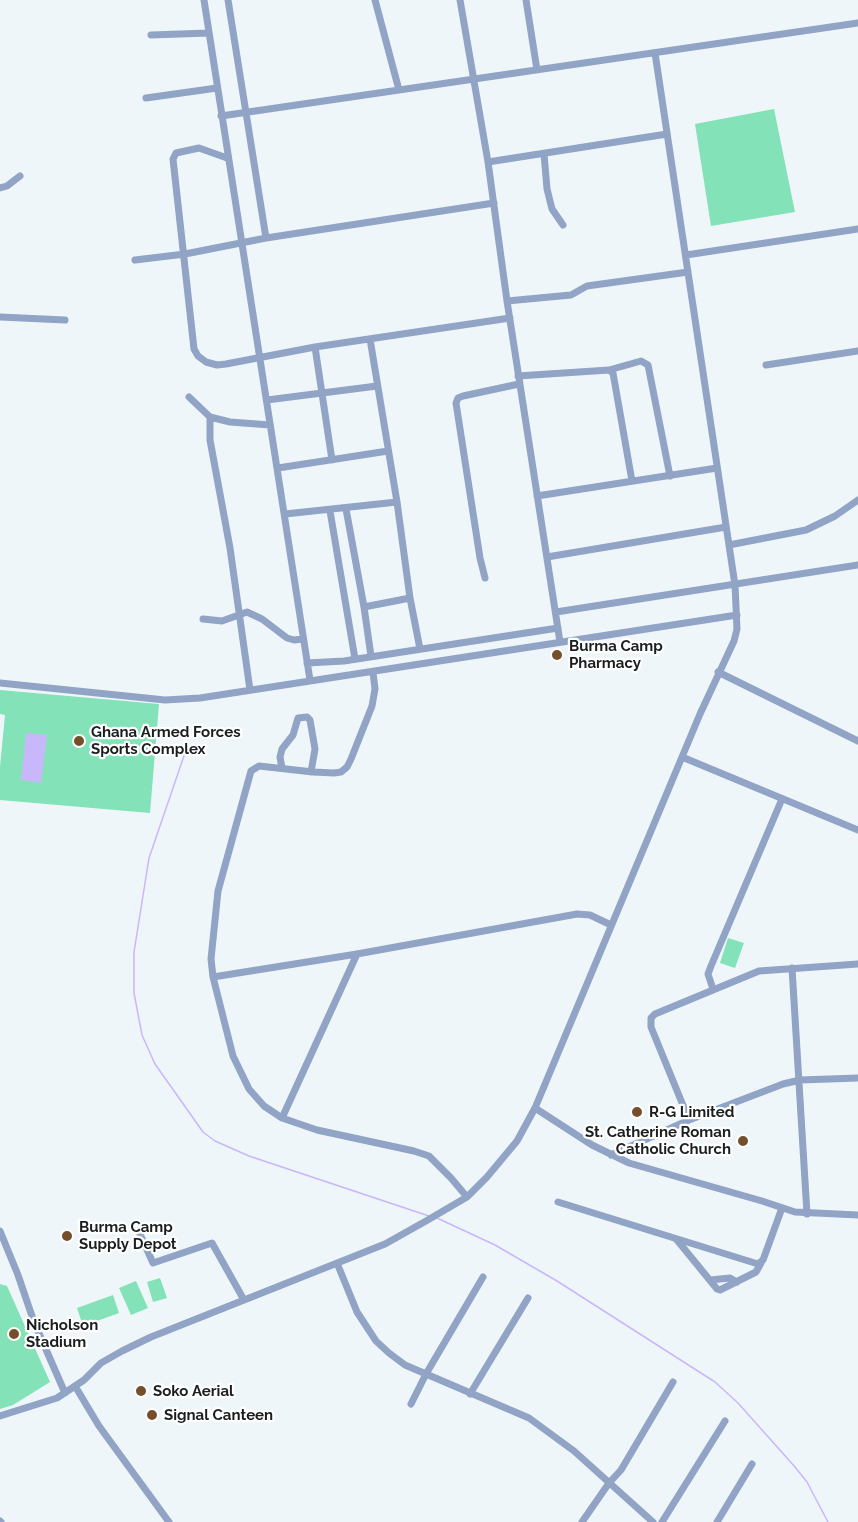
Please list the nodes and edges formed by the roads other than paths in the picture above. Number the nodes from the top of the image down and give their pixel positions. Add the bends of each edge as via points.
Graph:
1 (204, 0) edge
2 (228, 0) edge
3 (375, 0) edge
4 (460, 0) edge
5 (526, 0) edge
6 (858, 23) edge
7 (209, 33) junction
8 (151, 35) dead end
9 (655, 53) junction
10 (537, 70) junction
11 (472, 80) junction
12 (217, 88) junction
13 (399, 90) junction
14 (146, 98) dead end
15 (246, 112) junction
16 (221, 116) junction
17 (667, 134) junction
18 (544, 154) junction
19 (227, 158) junction
20 (488, 162) junction
21 (20, 176) dead end
22 (0, 188) edge
23 (494, 203) junction
24 (562, 225) dead end
25 (858, 232) edge
26 (266, 238) junction
27 (242, 243) junction
28 (185, 254) junction
29 (686, 255) junction
30 (135, 260) dead end
31 (688, 272) junction
32 (507, 301) junction
33 (0, 317) edge
34 (510, 318) junction
35 (65, 320) dead end
36 (370, 339) junction
37 (315, 347) junction
38 (858, 351) edge
39 (260, 358) junction
40 (766, 365) dead end
41 (609, 370) junction
42 (519, 380) junction
43 (377, 386) junction
44 (321, 393) junction
45 (189, 397) dead end
46 (267, 400) junction
47 (210, 417) junction
48 (270, 425) junction
49 (388, 452) junction
50 (332, 460) junction
51 (278, 468) junction
52 (717, 468) junction
53 (670, 476) junction
54 (632, 481) junction
55 (537, 496) junction
56 (858, 500) edge
57 (397, 502) junction
58 (346, 509) junction
59 (330, 511) junction
60 (285, 514) junction
61 (726, 527) junction
62 (729, 544) junction
63 (547, 557) junction
64 (858, 565) edge
65 (485, 578) dead end
66 (735, 585) junction
67 (410, 598) junction
68 (364, 607) junction
69 (556, 612) junction
70 (240, 614) junction
71 (737, 615) junction
72 (203, 619) dead end
73 (558, 628) junction
74 (303, 639) junction
75 (560, 642) junction
76 (420, 649) junction
77 (371, 656) junction
78 (355, 659) junction
79 (307, 663) junction
80 (374, 672) junction
81 (718, 672) junction
82 (310, 680) junction
83 (0, 683) edge
84 (250, 690) junction
85 (858, 741) edge
86 (682, 757) junction
87 (282, 768) junction
88 (311, 772) junction
89 (782, 799) junction
90 (858, 830) edge
91 (611, 925) junction
92 (357, 954) junction
93 (858, 964) edge
94 (792, 968) junction
95 (213, 977) junction
96 (713, 988) junction
97 (858, 1078) edge
98 (800, 1080) junction
99 (535, 1108) junction
100 (282, 1119) junction
101 (689, 1120) junction
102 (611, 1155) junction
103 (467, 1197) junction
104 (558, 1202) dead end
105 (782, 1208) junction
106 (807, 1214) junction
107 (858, 1215) edge
108 (0, 1231) edge
109 (139, 1232) dead end
110 (677, 1240) junction
111 (700, 1246) junction
112 (692, 1258) junction
113 (337, 1263) junction
114 (761, 1263) junction
115 (483, 1277) dead end
116 (710, 1280) junction
117 (737, 1282) junction
118 (528, 1298) dead end
119 (244, 1300) junction
120 (426, 1374) junction
121 (673, 1382) dead end
122 (75, 1386) junction
123 (65, 1393) junction
124 (470, 1394) junction
125 (411, 1404) dead end
126 (0, 1416) edge
127 (724, 1421) dead end
128 (752, 1464) dead end
129 (609, 1483) junction
130 (169, 1522) edge
131 (582, 1522) edge
132 (653, 1522) edge
133 (662, 1522) edge
134 (717, 1522) edge

1 - 7 street
2 - 15 street
3 - 13 street
4 - 11 street
5 - 10 street
6 - 9 street
7 - 8 street
7 - 12 street
9 - 10 street
9 - 17 street
10 - 11 street
11 - 13 street
11 - 20 street
12 - 14 street
12 - 16 street
13 - 15 street
15 - 16 street
15 - 26 street
16 - 19 street
17 - 18 street
17 - 29 street
18 - 20 street
18 - 24 street via 547,189
19 - 27 street
19 - 28 street via 199,148 176,153 173,159
20 - 23 street
21 - 22 street
23 - 26 street
23 - 32 street
25 - 29 street
26 - 27 street
27 - 28 street
27 - 39 street
28 - 30 street
28 - 39 street via 194,349 198,356 217,365
29 - 31 street
31 - 32 street via 587,286 571,295
31 - 52 street
32 - 34 street
33 - 35 street
34 - 36 street
34 - 42 street
36 - 37 street
36 - 43 street
37 - 39 street
37 - 44 street
38 - 40 street
39 - 46 street
41 - 42 street
41 - 53 street via 641,361 648,365
41 - 54 street via 613,373
42 - 55 street
42 - 65 street via 462,396 456,403
43 - 44 street
43 - 49 street
44 - 46 street
44 - 50 street
45 - 47 street
46 - 48 street
47 - 48 street
47 - 70 street via 210,440
48 - 51 street
49 - 50 street
49 - 57 street
50 - 51 street
51 - 60 street
52 - 53 street
52 - 61 street
53 - 54 street
54 - 55 street
55 - 63 street
56 - 62 street via 806,530
57 - 58 street
57 - 67 street
58 - 59 street
58 - 68 street
59 - 60 street
59 - 78 street
60 - 74 street
61 - 62 street
61 - 63 street
62 - 66 street
63 - 69 street
64 - 66 street
66 - 69 street
66 - 71 street
67 - 68 street
67 - 76 street
68 - 77 street
69 - 73 street
70 - 72 street via 222,621
70 - 74 street via 253,613 291,640
70 - 84 street
71 - 75 street
71 - 81 street via 734,641
73 - 75 street
73 - 76 street
74 - 79 street
75 - 80 street
76 - 77 street
77 - 78 street
78 - 79 street
79 - 82 street
80 - 82 street
80 - 88 street via 375,697 347,767 334,774
81 - 85 street
81 - 86 street
82 - 84 street
83 - 84 street via 165,700
86 - 89 street
86 - 91 street
87 - 88 street
87 - 88 street via 280,752 293,735 298,718 307,717 315,749
87 - 95 street via 255,767 248,777 218,891 211,959
89 - 90 street
89 - 96 street via 708,974
91 - 92 street via 578,914
91 - 99 street
92 - 95 street
92 - 100 street
93 - 94 street
94 - 96 street via 759,971
94 - 98 street
95 - 100 street via 228,1040 241,1074 264,1106
96 - 101 street via 654,1014 650,1022
97 - 98 street
98 - 101 street
98 - 106 street
99 - 102 street
99 - 103 street via 518,1141
100 - 103 street via 429,1156
101 - 102 street
102 - 105 street
103 - 113 street via 385,1244
104 - 110 street
105 - 106 street
105 - 114 street
106 - 107 street
108 - 123 street
109 - 119 street via 153,1263 212,1242
110 - 111 street
110 - 112 street
111 - 112 street
111 - 114 street
112 - 116 street
113 - 119 street
113 - 120 street via 357,1312 376,1341 405,1365
114 - 117 street via 756,1272
115 - 120 street
116 - 117 street via 730,1278
116 - 117 street via 720,1290
118 - 124 street
119 - 122 street via 122,1350
120 - 124 street
120 - 125 street
121 - 129 street via 637,1445
122 - 123 street
122 - 130 street via 99,1426
123 - 126 street
124 - 129 street via 530,1418
127 - 133 street
128 - 134 street
129 - 131 street
129 - 132 street

